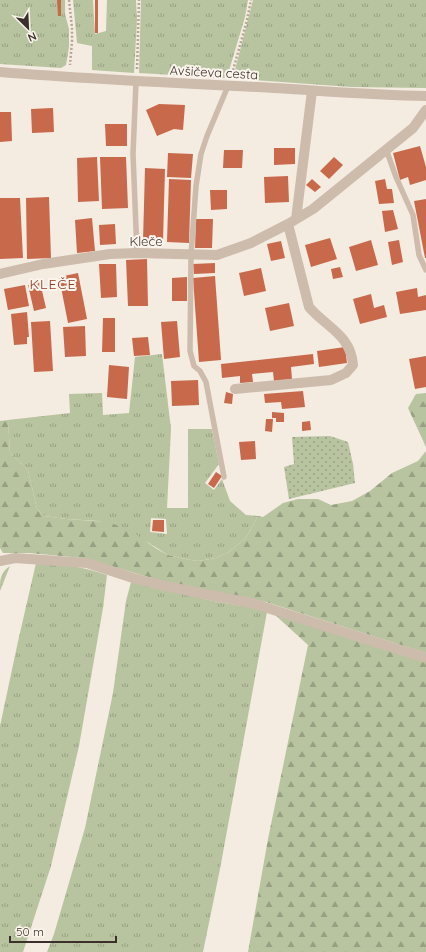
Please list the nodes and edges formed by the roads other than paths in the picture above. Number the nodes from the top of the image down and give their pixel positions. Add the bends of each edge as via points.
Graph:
1 (0, 72) edge
2 (136, 82) junction
3 (228, 86) junction
4 (312, 91) junction
5 (426, 96) edge
6 (426, 110) edge
7 (386, 149) junction
8 (292, 222) junction
9 (138, 253) junction
10 (190, 254) junction
11 (426, 270) edge
12 (0, 274) edge
13 (235, 389) dead end
14 (224, 477) dead end
15 (0, 561) edge
16 (426, 658) edge

1 - 2 street, Avšičeva cesta
2 - 3 street, Avšičeva cesta
2 - 9 lane via 133,154
3 - 4 street, Avšičeva cesta
3 - 10 lane via 201,154
4 - 5 street, Avšičeva cesta
4 - 8 street
6 - 7 street, Kleče via 413,128
7 - 8 street, Kleče via 313,209
7 - 11 lane via 413,215 419,255
8 - 10 street, Kleče via 251,243 217,255
8 - 13 street via 309,307 345,340 353,357 353,365 346,373 331,380
9 - 10 street, Kleče
9 - 12 street, Kleče via 110,254 43,264
10 - 14 lane via 190,351 194,366 206,382
15 - 16 street via 15,558 87,563 147,582 252,603

